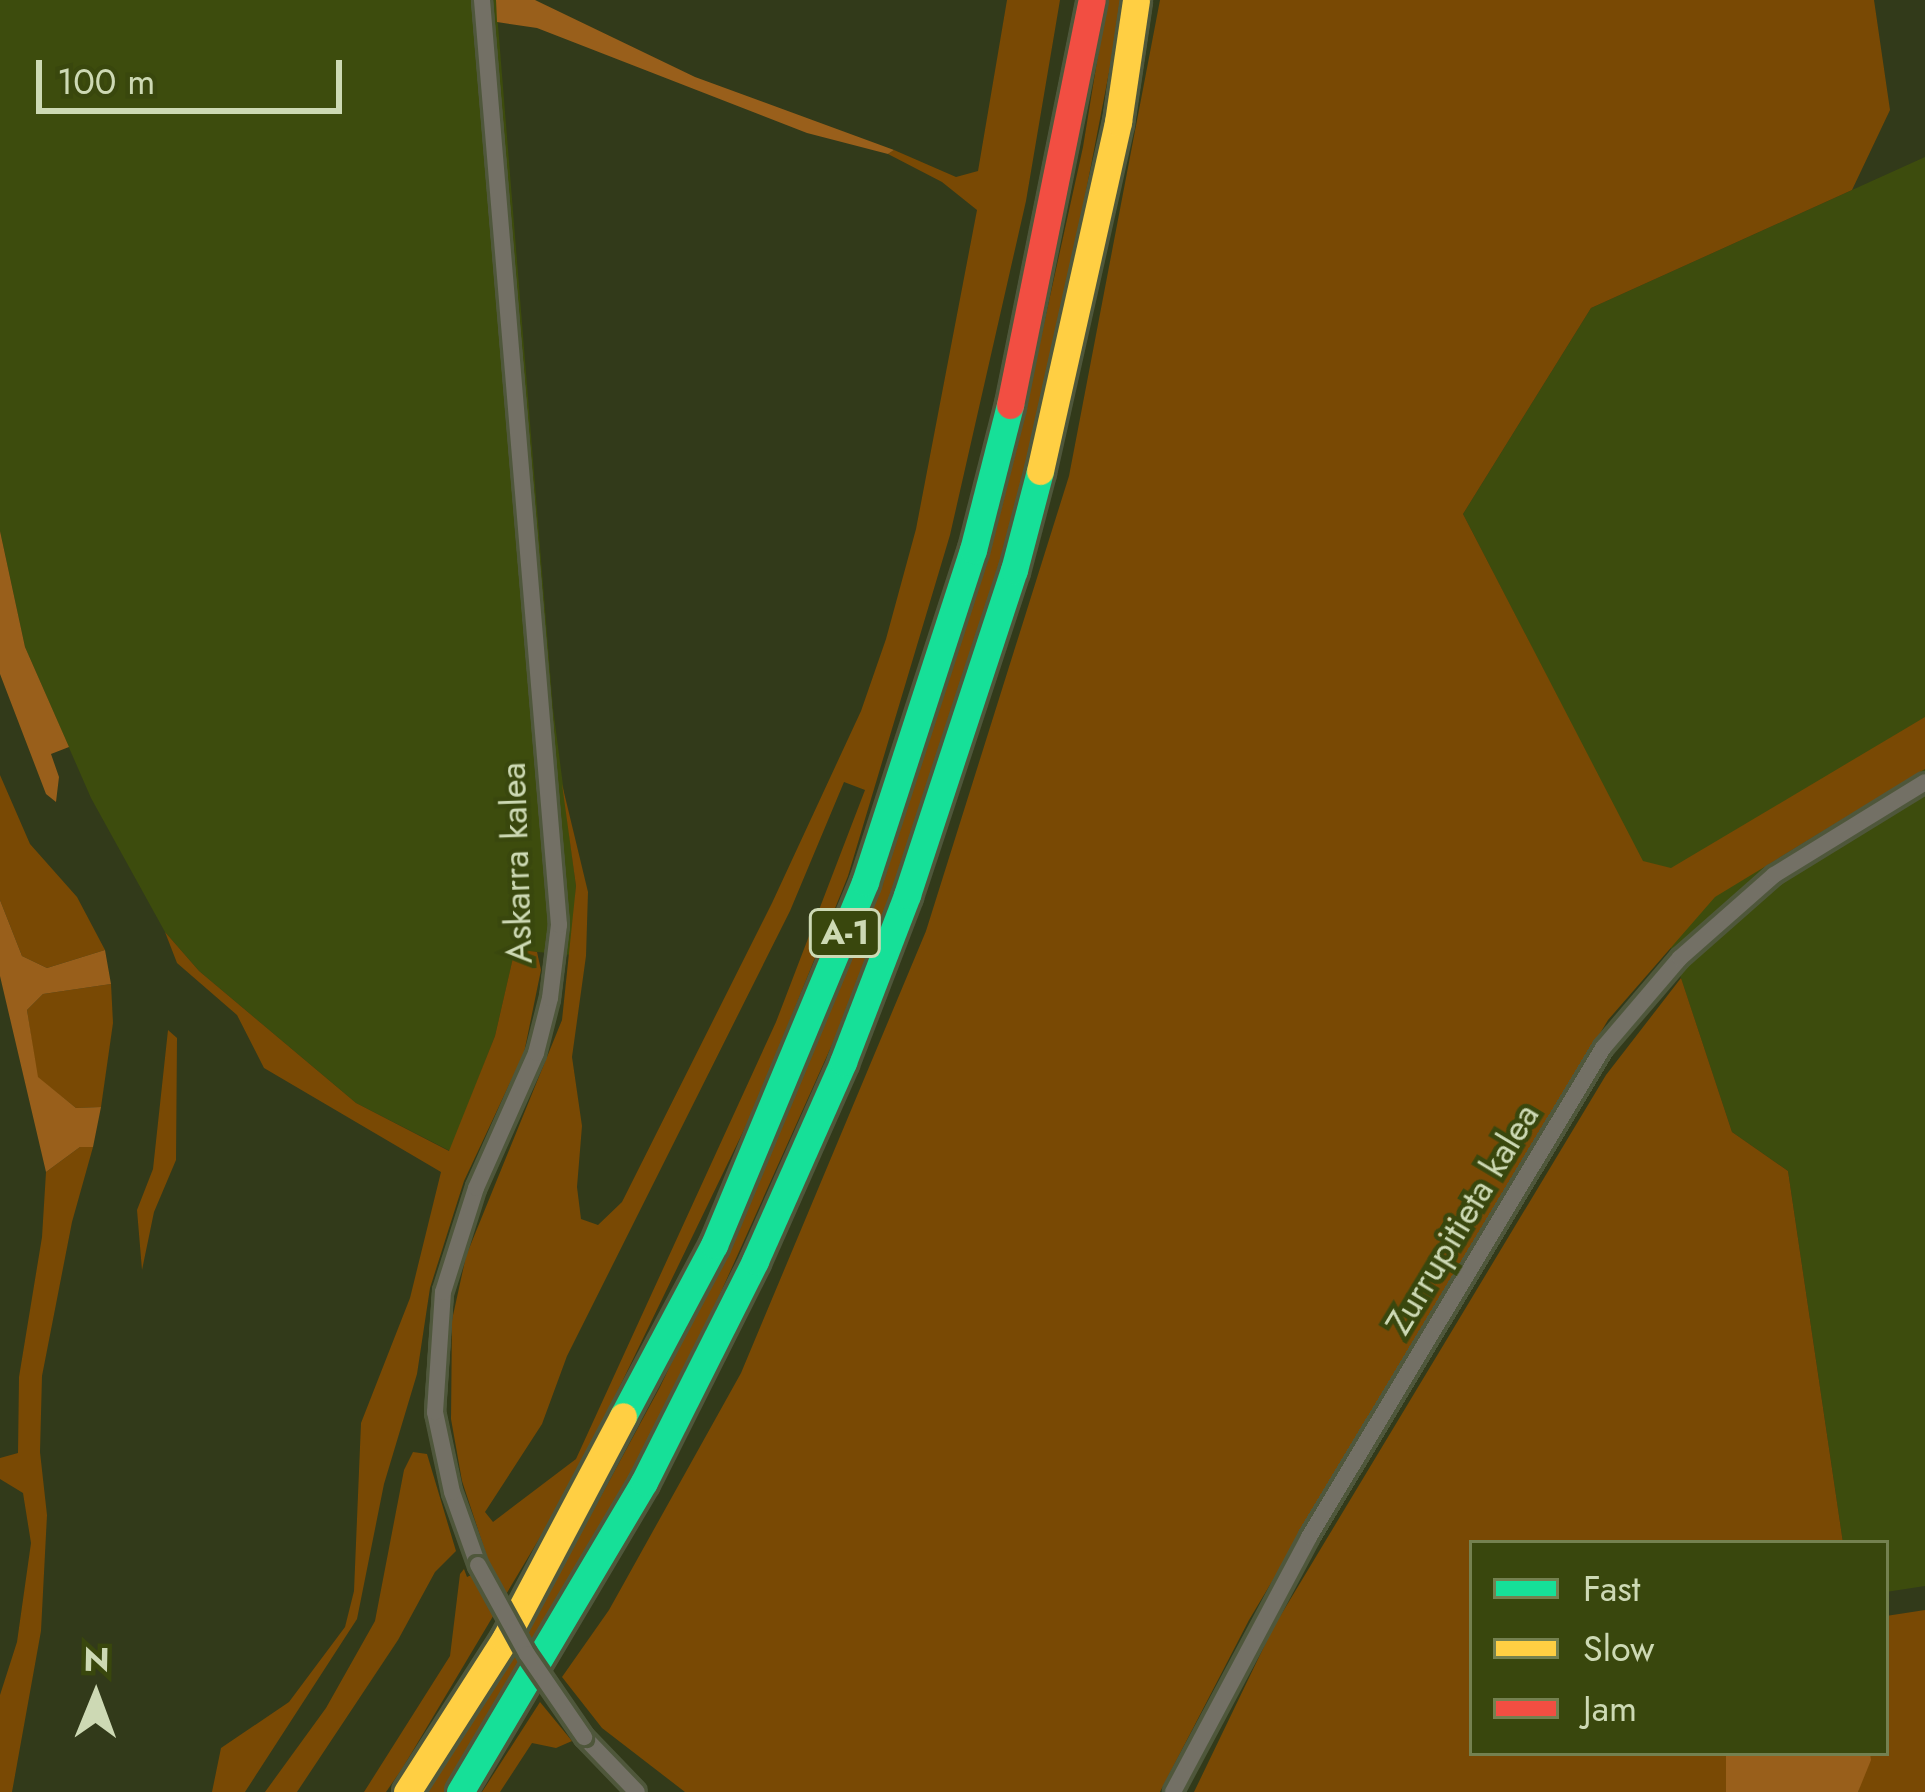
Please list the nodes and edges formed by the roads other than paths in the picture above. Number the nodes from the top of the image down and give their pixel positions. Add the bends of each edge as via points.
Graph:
1 (482, 0) edge
2 (1092, 0) edge
3 (1136, 0) edge
4 (1925, 782) edge
5 (407, 1792) edge
6 (460, 1792) edge
7 (638, 1792) edge
8 (1173, 1792) edge

1 - 7 street, Askarra kalea, bridge via 559,925 536,1052 476,1188 443,1292 435,1412 478,1564 584,1737
2 - 5 highway, A-1 via 1016,383 973,550 865,882 714,1245 505,1639
3 - 6 highway, A-1 via 1063,379 1014,569 907,895 755,1261 644,1482
4 - 8 street, Zurrupitieta kalea via 1774,875 1680,958 1603,1048 1309,1537

